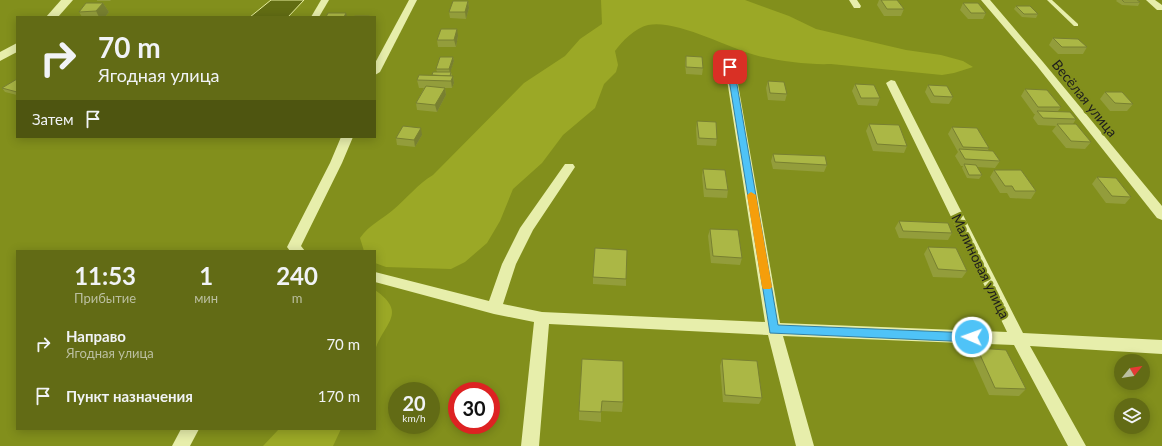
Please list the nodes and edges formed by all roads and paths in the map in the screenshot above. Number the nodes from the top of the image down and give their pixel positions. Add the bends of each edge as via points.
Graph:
1 (67, 0) edge
2 (324, 0) edge
3 (413, 0) edge
4 (985, 0) edge
5 (1049, 0) edge
6 (1150, 0) edge
7 (1161, 9) edge
8 (53, 16) edge
9 (316, 16) edge
10 (1076, 25) dead end
11 (16, 48) edge
12 (0, 57) edge
13 (730, 67) dead end
14 (376, 70) edge
15 (891, 83) dead end
16 (347, 138) edge
17 (569, 167) dead end
18 (1162, 215) edge
19 (294, 250) edge
20 (376, 277) edge
21 (494, 308) junction
22 (542, 318) junction
23 (774, 330) junction
24 (1018, 339) junction
25 (1162, 347) edge
26 (189, 430) edge
27 (181, 446) edge
28 (530, 446) edge
29 (805, 446) edge
30 (1077, 446) edge

1 - 8 street
2 - 9 street
3 - 14 street
4 - 18 street, Весёлая улица
5 - 10 lane
6 - 7 street
11 - 12 street
13 - 23 street
15 - 24 street, Малиновая улица
16 - 19 street
17 - 21 street via 527,228 509,264
20 - 21 street
21 - 22 street
22 - 23 street
22 - 28 street
23 - 24 street
23 - 29 street
24 - 25 street
24 - 30 street, Малиновая улица
26 - 27 street

